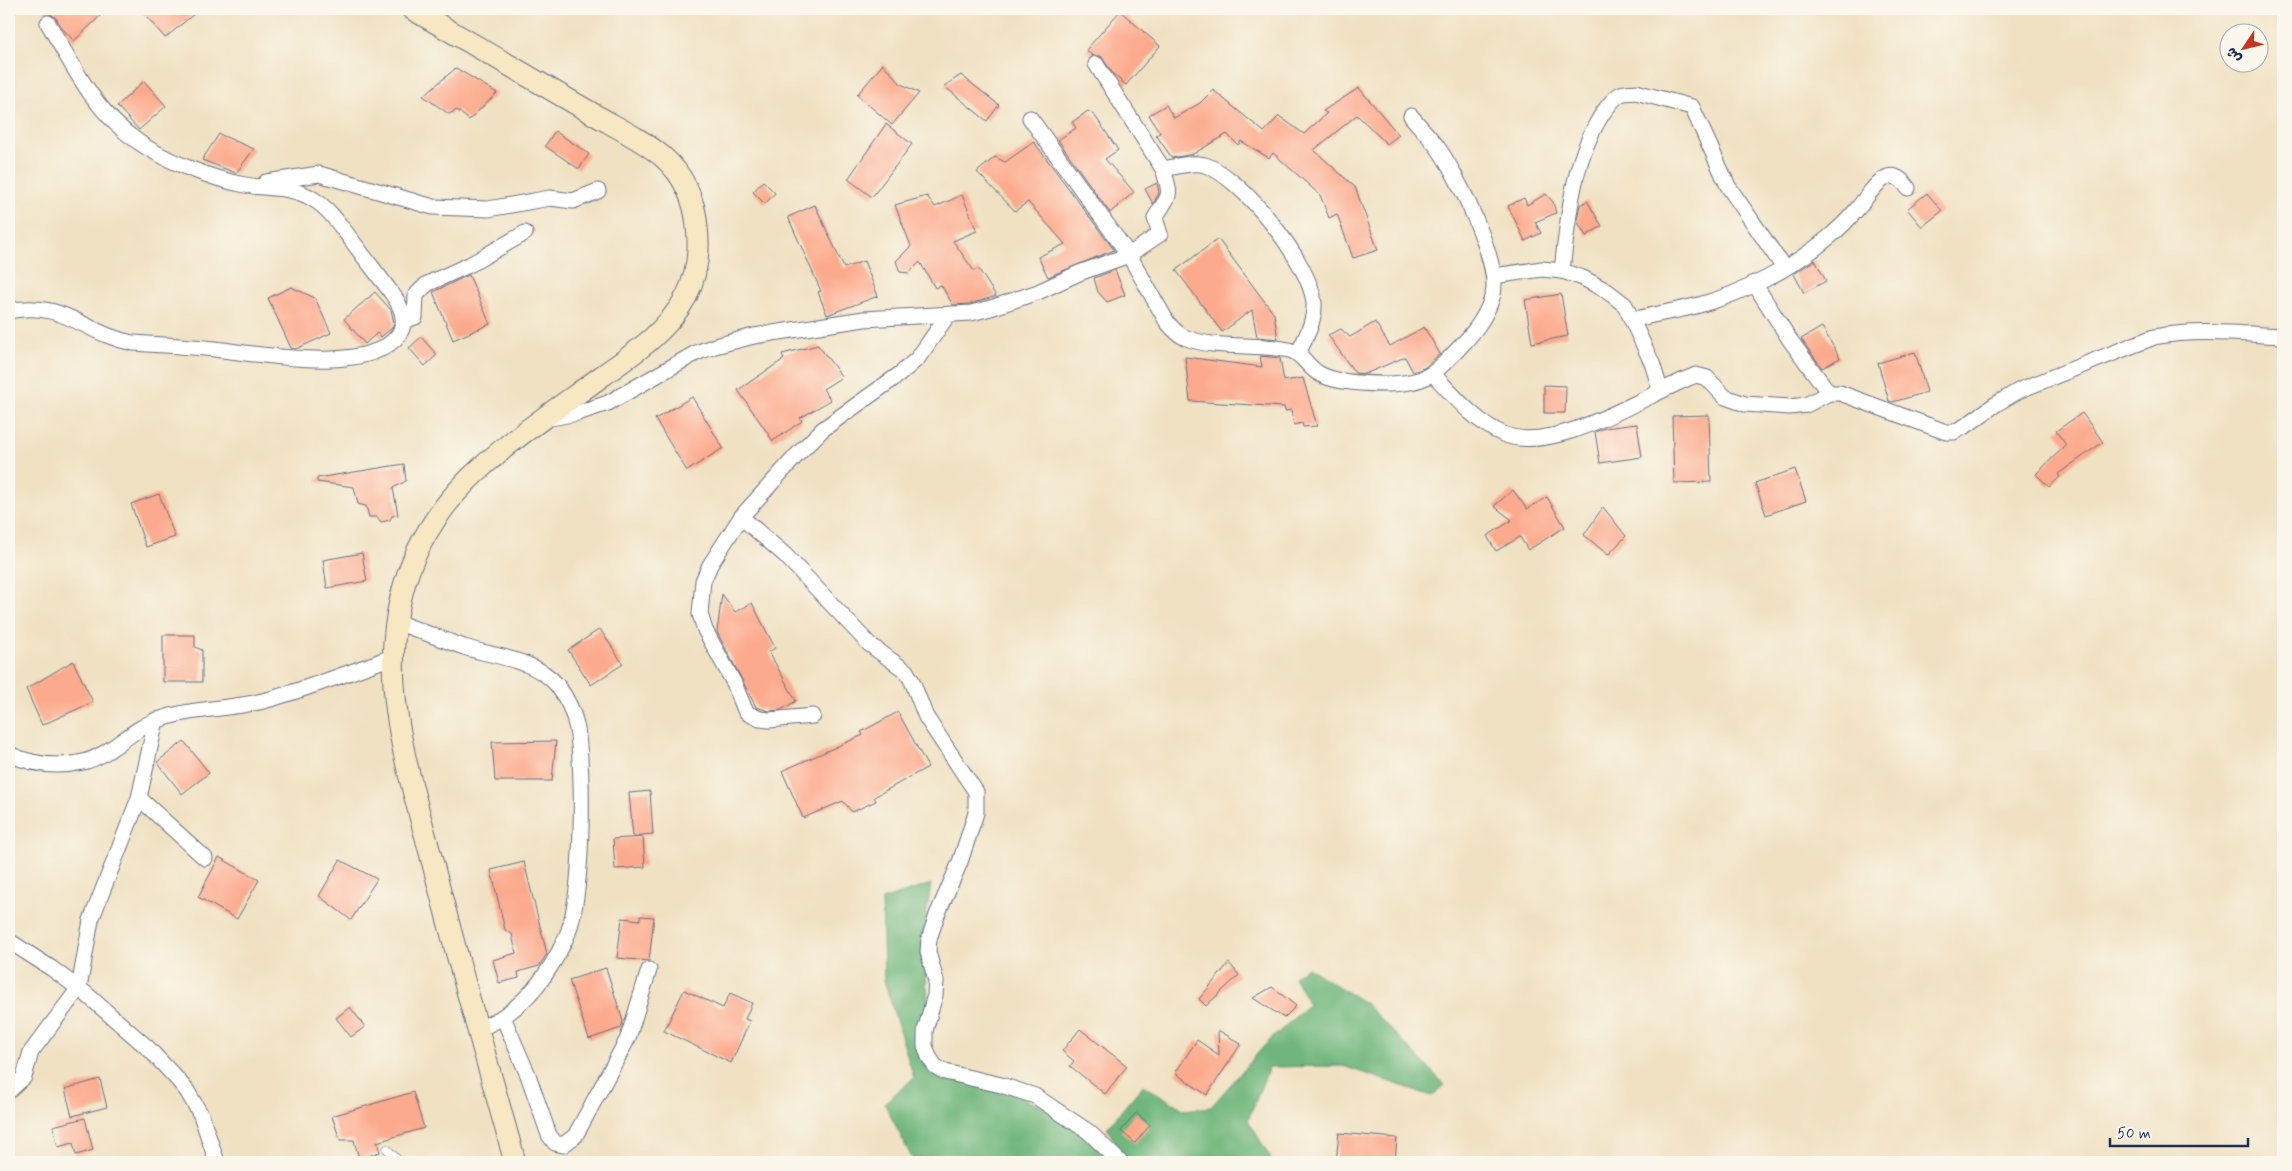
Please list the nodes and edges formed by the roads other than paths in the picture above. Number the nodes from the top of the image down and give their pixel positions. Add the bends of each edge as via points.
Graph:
1 (412, 9) edge
2 (48, 23) dead end
3 (1096, 64) dead end
4 (1411, 116) dead end
5 (1030, 118) dead end
6 (1163, 169) junction
7 (244, 185) junction
8 (1908, 188) dead end
9 (598, 191) dead end
10 (525, 233) dead end
11 (1129, 255) junction
12 (1784, 268) junction
13 (1562, 271) junction
14 (1494, 276) junction
15 (1754, 283) junction
16 (9, 311) edge
17 (948, 315) junction
18 (1632, 320) junction
19 (404, 321) junction
20 (2283, 336) edge
21 (1298, 353) junction
22 (1433, 374) junction
23 (1660, 389) junction
24 (1829, 393) junction
25 (544, 420) junction
26 (741, 518) junction
27 (396, 622) junction
28 (392, 657) junction
29 (813, 716) dead end
30 (156, 720) junction
31 (9, 754) edge
32 (139, 798) junction
33 (205, 858) dead end
34 (9, 941) edge
35 (649, 970) dead end
36 (78, 988) junction
37 (503, 1017) junction
38 (478, 1028) junction
39 (9, 1091) edge
40 (387, 1149) dead end
41 (217, 1162) edge
42 (400, 1162) edge
43 (515, 1162) edge
44 (1120, 1162) edge

1 - 25 main road via 646,144 665,158 678,174 696,212 699,253 695,275 672,318 633,354
2 - 7 street via 93,98 136,141 166,158
3 - 6 street
4 - 14 street via 1439,148 1486,248
5 - 11 street
6 - 11 street via 1169,192 1167,202 1155,218 1160,234
6 - 21 street via 1192,164 1218,171 1254,202 1275,228 1312,289 1314,305 1310,328
7 - 9 street via 319,174 432,207 488,209 550,198 573,201
7 - 19 street via 294,191 320,204 337,221 390,291
8 - 12 street via 1893,176 1879,182 1845,223
10 - 19 street via 471,264 426,284 416,296 414,317
11 - 17 street via 999,306
11 - 21 street via 1168,322 1184,337
12 - 13 street via 1728,186 1692,107 1627,92 1612,101 1591,135 1584,154 1570,210
12 - 15 street
13 - 14 street via 1542,269
13 - 18 street via 1606,291 1625,305
14 - 22 street via 1493,294 1485,313 1464,344
15 - 18 street via 1705,303
15 - 24 street
16 - 19 street via 32,307 52,310 109,337 133,343 312,359 357,356 383,349 397,338
17 - 25 street via 864,319 747,337 696,354 608,403
17 - 26 street via 918,358 822,429
18 - 23 street
20 - 24 street via 2168,334 2154,337 2020,390 1954,432 1933,429 1840,393
21 - 22 street via 1318,373 1340,380 1386,384 1408,382
22 - 23 street via 1485,423 1502,434 1522,440 1543,439 1567,431 1634,404
23 - 24 street via 1696,375 1707,378 1725,397 1744,404 1790,407 1806,405
25 - 27 main road via 472,476 438,515 422,539 411,566
26 - 29 street via 702,581 700,614 705,630 745,710 750,714 769,720
26 - 44 street via 785,555 869,644 906,671 926,717 976,792 976,813 969,836 929,939 928,952 936,982 925,1031 929,1057 945,1072 1035,1096 1089,1132
27 - 28 main road
27 - 37 street via 535,668 557,685 574,717 581,792 577,888 571,925 539,984
28 - 30 street via 266,701
28 - 38 main road via 394,697 403,748
30 - 31 street via 103,755 83,762 47,765
30 - 32 street
32 - 33 street
32 - 36 street via 91,920
34 - 36 street
35 - 37 street via 622,1052 575,1136 563,1145 555,1143 550,1135
36 - 39 street via 31,1052 24,1077
36 - 41 street via 149,1050 188,1091 201,1115
37 - 38 street
38 - 43 main road
40 - 42 lane

